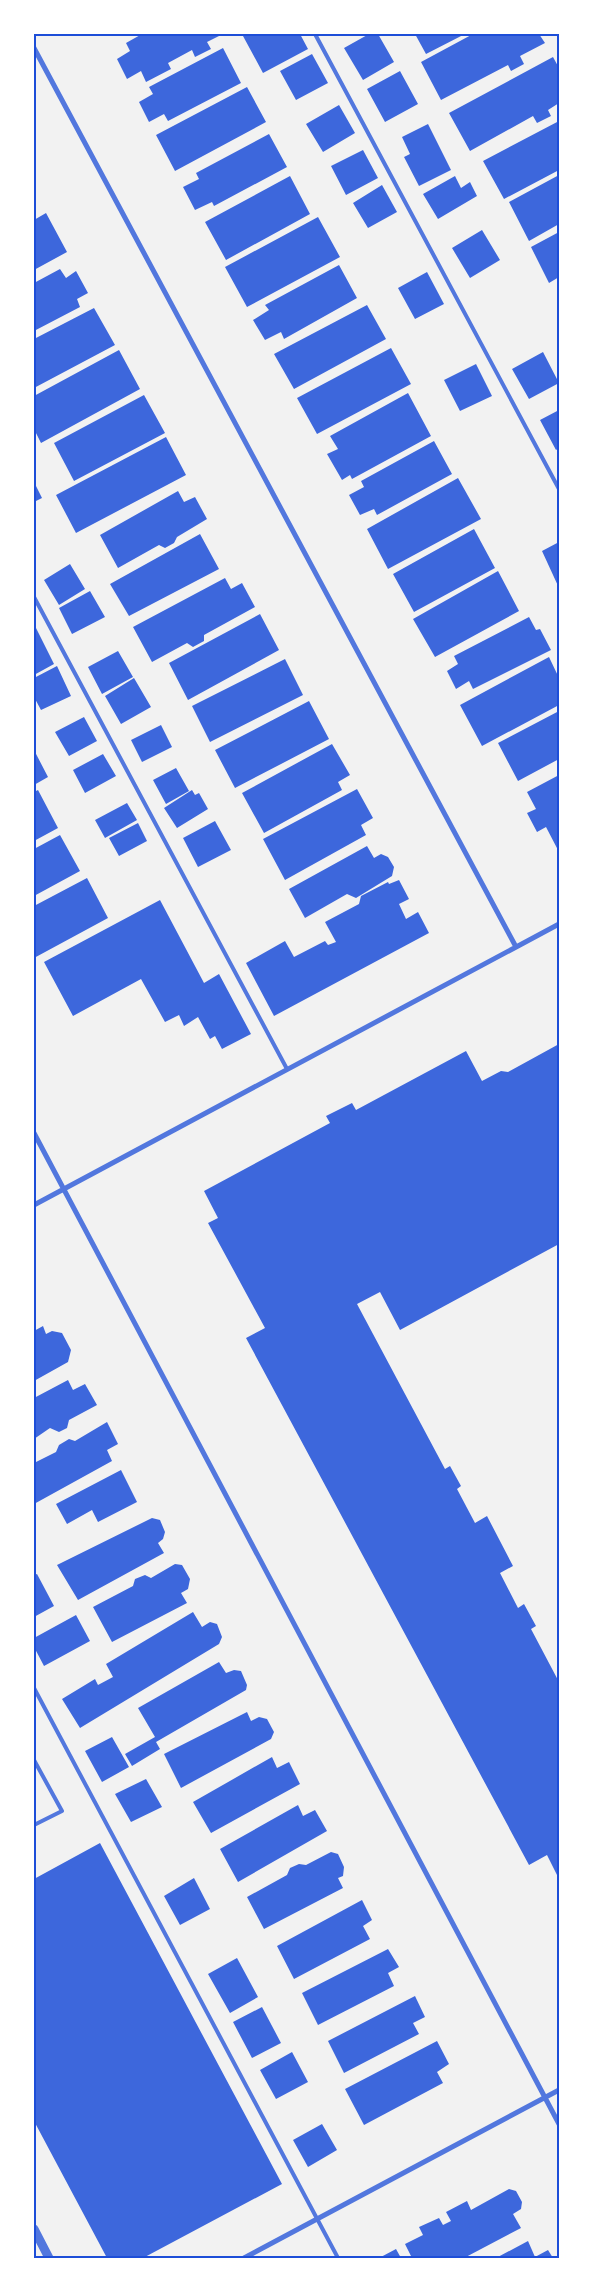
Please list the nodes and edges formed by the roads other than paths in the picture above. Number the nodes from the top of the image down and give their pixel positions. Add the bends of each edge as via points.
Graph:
1 (316, 34) edge
2 (34, 48) edge
3 (559, 489) edge
4 (34, 596) edge
5 (559, 924) edge
6 (516, 946) junction
7 (287, 1069) junction
8 (34, 1133) edge
9 (64, 1188) junction
10 (34, 1205) edge
11 (34, 1688) edge
12 (34, 1760) edge
13 (34, 1825) edge
14 (559, 2090) edge
15 (545, 2098) junction
16 (559, 2124) edge
17 (317, 2219) junction
18 (34, 2229) edge
19 (49, 2258) edge
20 (244, 2258) edge
21 (338, 2258) edge

1 - 3 lane
2 - 6 street
4 - 7 lane
5 - 6 street
6 - 7 street
7 - 9 street
8 - 9 street
9 - 10 street
9 - 15 street
11 - 17 lane
12 - 13 lane via 62,1811
14 - 15 street
15 - 16 street
15 - 17 street
17 - 20 street
17 - 21 lane
18 - 19 street

